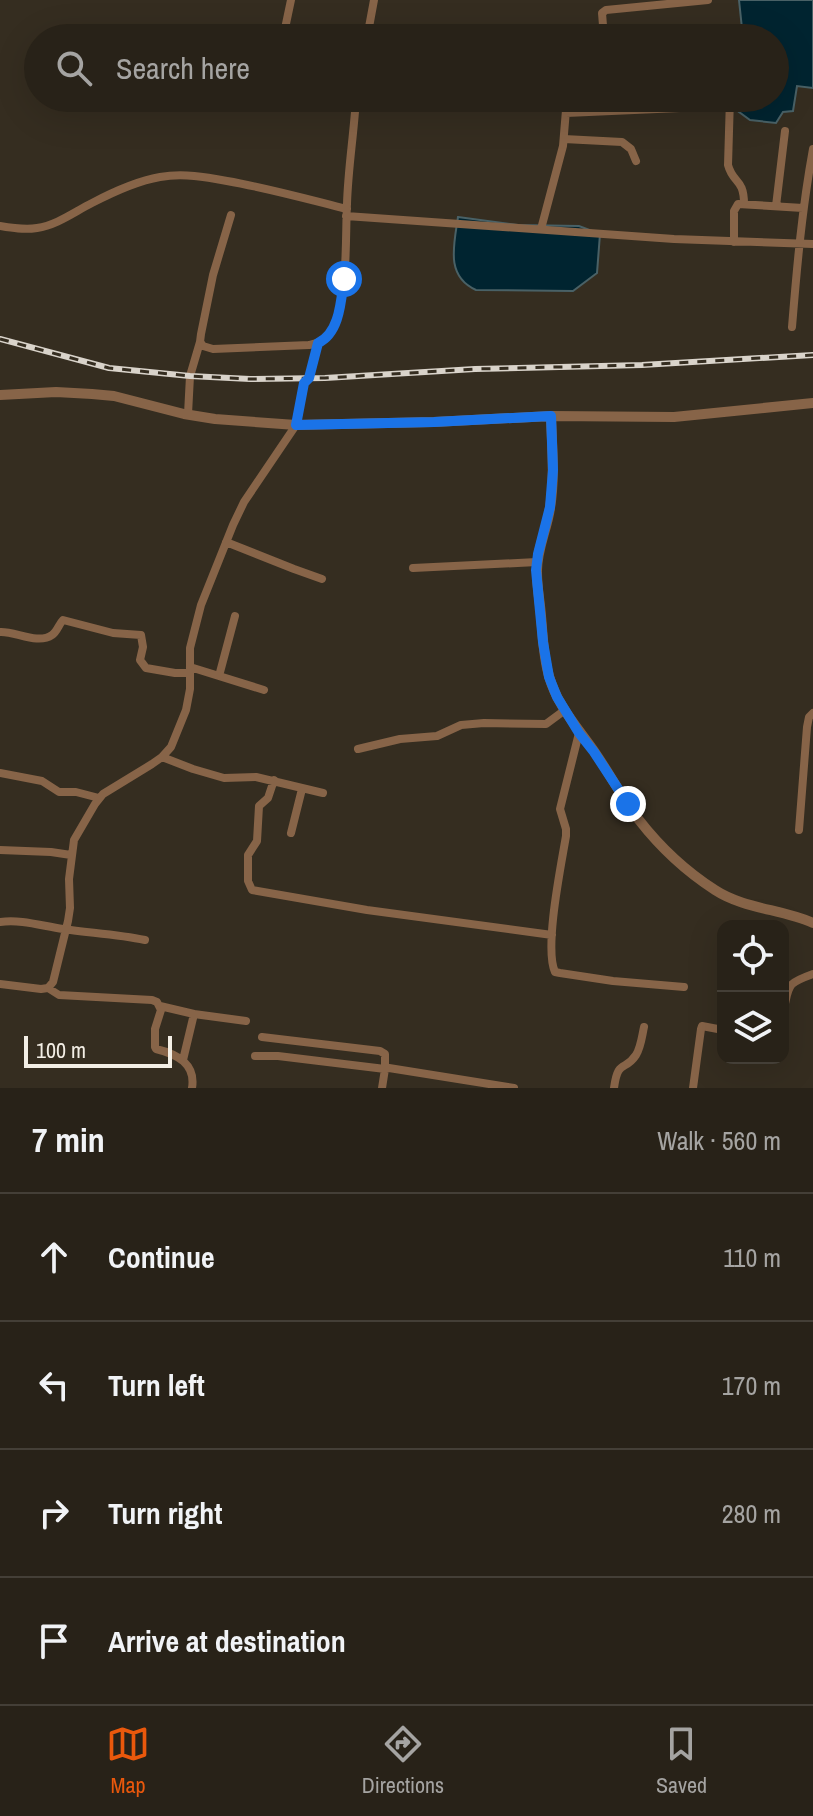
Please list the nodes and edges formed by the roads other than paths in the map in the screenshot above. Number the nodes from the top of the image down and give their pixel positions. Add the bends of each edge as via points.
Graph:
1 (291, 0) edge
2 (374, 0) edge
3 (708, 0) edge
4 (286, 24) edge
5 (370, 24) edge
6 (603, 24) edge
7 (355, 112) edge
8 (589, 112) edge
9 (730, 112) edge
10 (566, 113) joint
11 (785, 131) dead end
12 (564, 139) junction
13 (813, 152) edge
14 (636, 161) dead end
15 (744, 204) junction
16 (776, 206) junction
17 (803, 208) junction
18 (346, 212) junction
19 (231, 215) dead end
20 (0, 226) edge
21 (541, 229) junction
22 (734, 242) junction
23 (799, 244) junction
24 (813, 244) edge
25 (792, 327) dead end
26 (200, 342) junction
27 (318, 343) junction
28 (0, 395) edge
29 (813, 403) edge
30 (188, 414) junction
31 (551, 416) junction
32 (296, 425) junction
33 (226, 542) junction
34 (537, 562) junction
35 (413, 568) dead end
36 (322, 579) dead end
37 (235, 616) dead end
38 (0, 632) edge
39 (190, 670) junction
40 (219, 676) junction
41 (264, 690) dead end
42 (565, 710) junction
43 (813, 713) edge
44 (579, 733) junction
45 (358, 749) dead end
46 (162, 757) junction
47 (0, 773) edge
48 (274, 780) junction
49 (302, 789) junction
50 (323, 793) dead end
51 (99, 798) junction
52 (799, 830) dead end
53 (291, 833) dead end
54 (0, 850) edge
55 (71, 855) junction
56 (0, 922) edge
57 (813, 923) edge
58 (66, 930) junction
59 (552, 935) junction
60 (145, 940) dead end
61 (813, 974) edge
62 (0, 984) edge
63 (684, 987) dead end
64 (48, 988) junction
65 (789, 992) edge
66 (160, 1006) junction
67 (194, 1014) junction
68 (246, 1021) dead end
69 (644, 1027) dead end
70 (717, 1029) edge
71 (262, 1037) dead end
72 (255, 1056) dead end
73 (183, 1060) junction
74 (385, 1069) junction
75 (192, 1088) edge
76 (382, 1088) edge
77 (514, 1088) edge
78 (614, 1088) edge
79 (693, 1088) edge

1 - 4 street
2 - 5 street
3 - 6 street via 606,10
7 - 18 street
8 - 10 street
9 - 15 street via 728,165 743,187
10 - 12 street
11 - 16 street
12 - 14 street via 622,142
12 - 21 street
13 - 17 street
15 - 16 street
15 - 22 street via 735,208
16 - 17 street
17 - 23 street
18 - 20 street via 260,187 176,175 124,188 54,224
18 - 21 street
18 - 27 street via 340,306 330,334
19 - 26 street
21 - 22 street
22 - 23 street
23 - 24 street
23 - 25 street
26 - 27 street via 213,349
26 - 30 street via 190,376
27 - 32 street
28 - 30 street via 114,396
29 - 31 street via 674,417
30 - 32 street
31 - 32 street
31 - 34 street via 550,507
32 - 33 street via 244,502
33 - 36 street
33 - 39 street via 195,625
34 - 35 street
34 - 42 street via 547,668
37 - 40 street
38 - 39 street via 48,637 63,620 137,634 143,640 140,660 146,668
39 - 40 street
39 - 46 street via 186,710
40 - 41 street
42 - 44 street
42 - 45 street via 546,724 461,725 437,736
43 - 52 street via 807,727
44 - 57 street via 639,820 684,867 731,899
44 - 59 street via 560,809 566,836
46 - 48 street via 224,778
46 - 51 street
47 - 51 street
48 - 49 street
48 - 59 street via 259,806 257,841 248,855 252,890
49 - 50 street
49 - 53 street
51 - 55 street
54 - 55 street
55 - 58 street
56 - 58 street
58 - 60 street
58 - 64 street
59 - 63 street via 555,972
61 - 65 street via 795,980
62 - 64 street
64 - 66 street via 59,995 152,1000
66 - 67 street
66 - 73 street via 155,1047
67 - 68 street
67 - 73 street
69 - 78 street via 636,1054 616,1073
70 - 79 street via 702,1026
71 - 74 street via 380,1051 386,1057
72 - 74 street
73 - 75 street via 194,1079
74 - 76 street
74 - 77 street

